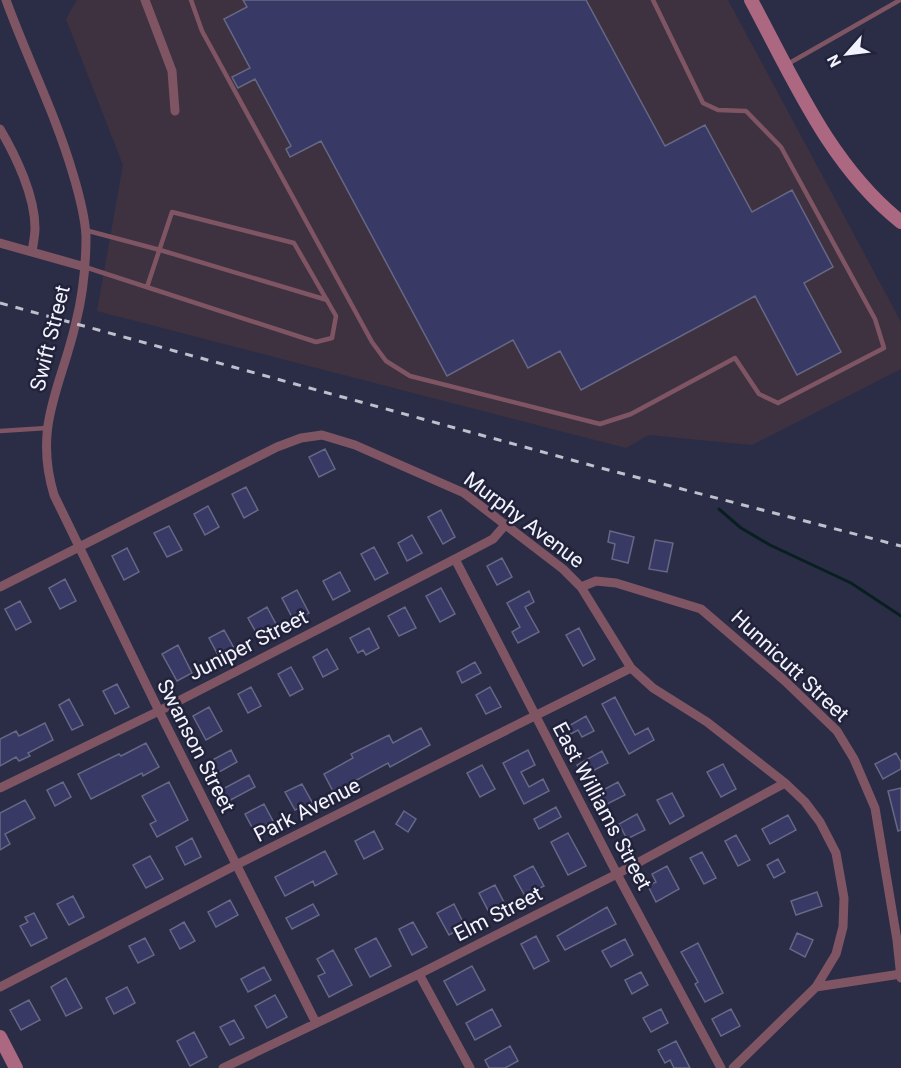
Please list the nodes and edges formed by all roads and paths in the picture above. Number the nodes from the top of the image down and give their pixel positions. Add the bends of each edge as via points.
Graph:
1 (6, 0) edge
2 (145, 0) edge
3 (191, 0) edge
4 (653, 0) edge
5 (751, 0) edge
6 (900, 0) edge
7 (786, 65) junction
8 (175, 111) dead end
9 (0, 129) edge
10 (901, 222) edge
11 (85, 230) junction
12 (0, 243) edge
13 (160, 250) junction
14 (32, 252) junction
15 (85, 267) junction
16 (147, 287) junction
17 (327, 300) junction
18 (47, 428) junction
19 (0, 431) edge
20 (506, 524) junction
21 (78, 548) junction
22 (455, 560) junction
23 (581, 586) junction
24 (0, 587) edge
25 (631, 668) junction
26 (159, 711) junction
27 (534, 716) junction
28 (785, 783) junction
29 (0, 788) edge
30 (236, 865) junction
31 (617, 874) junction
32 (419, 974) junction
33 (901, 975) edge
34 (0, 987) edge
35 (816, 987) junction
36 (316, 1023) junction
37 (0, 1037) edge
38 (15, 1068) edge
39 (223, 1068) edge
40 (470, 1068) edge
41 (721, 1068) edge
42 (733, 1068) edge

1 - 11 street, Swift Street via 66,152
2 - 8 street via 172,71
3 - 4 lane via 202,31 386,361 410,376 600,424 631,414 735,358 759,394 778,403 884,348 875,319 781,147 746,111 718,110 703,103
5 - 7 main road
6 - 7 lane
7 - 10 main road via 842,162 863,189
9 - 14 street via 13,151 33,209
11 - 13 lane
11 - 15 street, Swift Street
12 - 14 street
13 - 16 lane
13 - 17 lane
13 - 17 lane via 172,212 294,243
14 - 15 street
15 - 16 lane
15 - 18 street, Swift Street via 76,324
16 - 17 lane via 316,342 332,338 336,316
18 - 19 lane
18 - 21 street, Swift Street via 47,471
20 - 21 street, Murphy Avenue via 464,493 322,435 277,447
20 - 22 street, Juniper Street via 493,539
20 - 23 street, Murphy Avenue
21 - 24 street, Murphy Avenue
21 - 26 street, Swanson Street
22 - 26 street, Juniper Street
22 - 27 street, East Williams Street
23 - 25 street, Murphy Avenue
23 - 33 street, Hunnicutt Street via 596,581 616,583 701,609 837,731 854,759 874,808
25 - 27 street, Park Avenue
25 - 28 street, Murphy Avenue
26 - 29 street, Juniper Street
26 - 30 street, Swanson Street
27 - 30 street, Park Avenue
27 - 31 street, East Williams Street
28 - 31 street, Elm Street
28 - 35 street, Murphy Avenue via 820,822 836,853 844,898 843,927 836,954
30 - 34 street, Park Avenue
30 - 36 street, Swanson Street
31 - 32 street, Elm Street
31 - 41 street, East Williams Street
32 - 36 street, Elm Street
32 - 40 street
33 - 35 street
35 - 42 street, Murphy Avenue
36 - 39 street, Elm Street
37 - 38 main road

